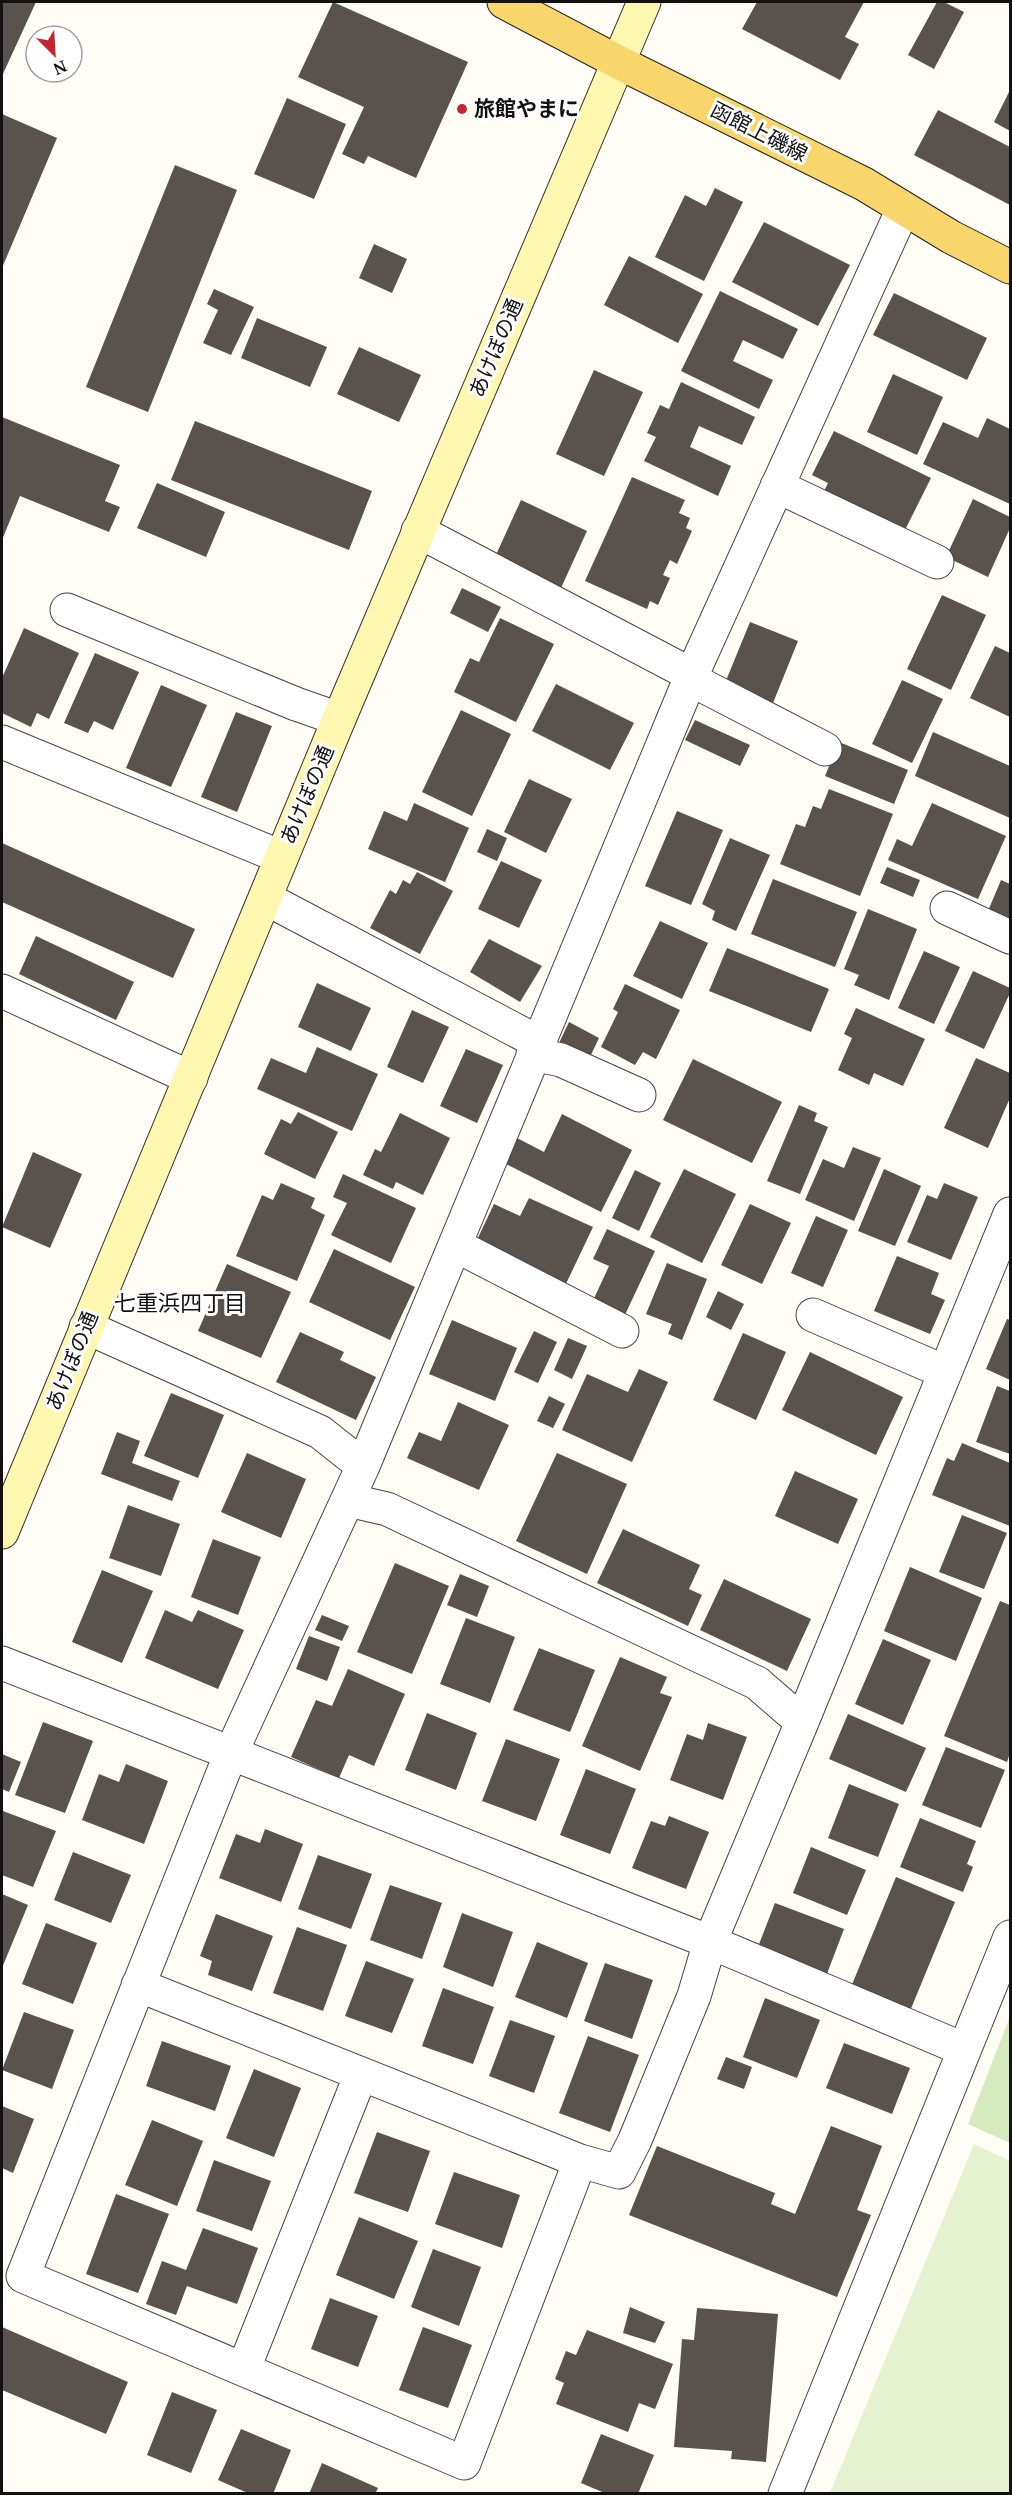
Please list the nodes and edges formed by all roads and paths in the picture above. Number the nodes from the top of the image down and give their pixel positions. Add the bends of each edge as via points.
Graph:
1 (504, 2) edge
2 (644, 2) edge
3 (618, 62) junction
4 (903, 209) junction
5 (1011, 267) edge
6 (777, 486) junction
7 (418, 531) junction
8 (937, 562) dead end
9 (67, 610) dead end
10 (691, 677) junction
11 (339, 719) junction
12 (2, 742) edge
13 (825, 749) dead end
14 (281, 858) junction
15 (265, 897) junction
16 (947, 908) dead end
17 (1011, 937) edge
18 (2, 991) edge
19 (535, 1048) junction
20 (191, 1078) junction
21 (639, 1095) dead end
22 (1011, 1214) edge
23 (455, 1245) junction
24 (813, 1315) dead end
25 (86, 1327) junction
26 (622, 1331) dead end
27 (945, 1372) junction
28 (363, 1467) junction
29 (348, 1500) junction
30 (2, 1532) edge
31 (2, 1663) edge
32 (802, 1722) junction
33 (231, 1754) junction
34 (1011, 1937) edge
35 (710, 1942) junction
36 (138, 1985) junction
37 (963, 2049) junction
38 (361, 2074) junction
39 (580, 2161) junction
40 (244, 2368) junction
41 (786, 2493) edge

1 - 3 main road, 函館上磯線
2 - 3 street, あけぼの通
3 - 4 main road, 函館上磯線 via 864,184
3 - 7 street, あけぼの通
4 - 5 main road, 函館上磯線
4 - 6 street
6 - 8 street
6 - 10 street
7 - 10 street
7 - 11 street, あけぼの通
9 - 11 street
10 - 13 street
10 - 19 street
11 - 14 street, あけぼの通
12 - 14 street
14 - 15 street, あけぼの通
15 - 19 street
15 - 20 street, あけぼの通
16 - 17 street
18 - 20 street
19 - 21 street
19 - 23 street
20 - 25 street, あけぼの通
22 - 27 street
23 - 26 street
23 - 28 street
24 - 27 street
25 - 28 street via 320,1432
25 - 30 street, あけぼの通
27 - 32 street
28 - 29 street
29 - 32 street via 387,1509 757,1683
29 - 33 street
31 - 33 street
32 - 35 street
33 - 35 street
33 - 36 street
34 - 37 street
35 - 37 street
35 - 39 street via 690,2006 618,2172
36 - 38 street
36 - 40 street via 23,2276
37 - 41 street
38 - 39 street
38 - 40 street
39 - 40 street via 464,2463

